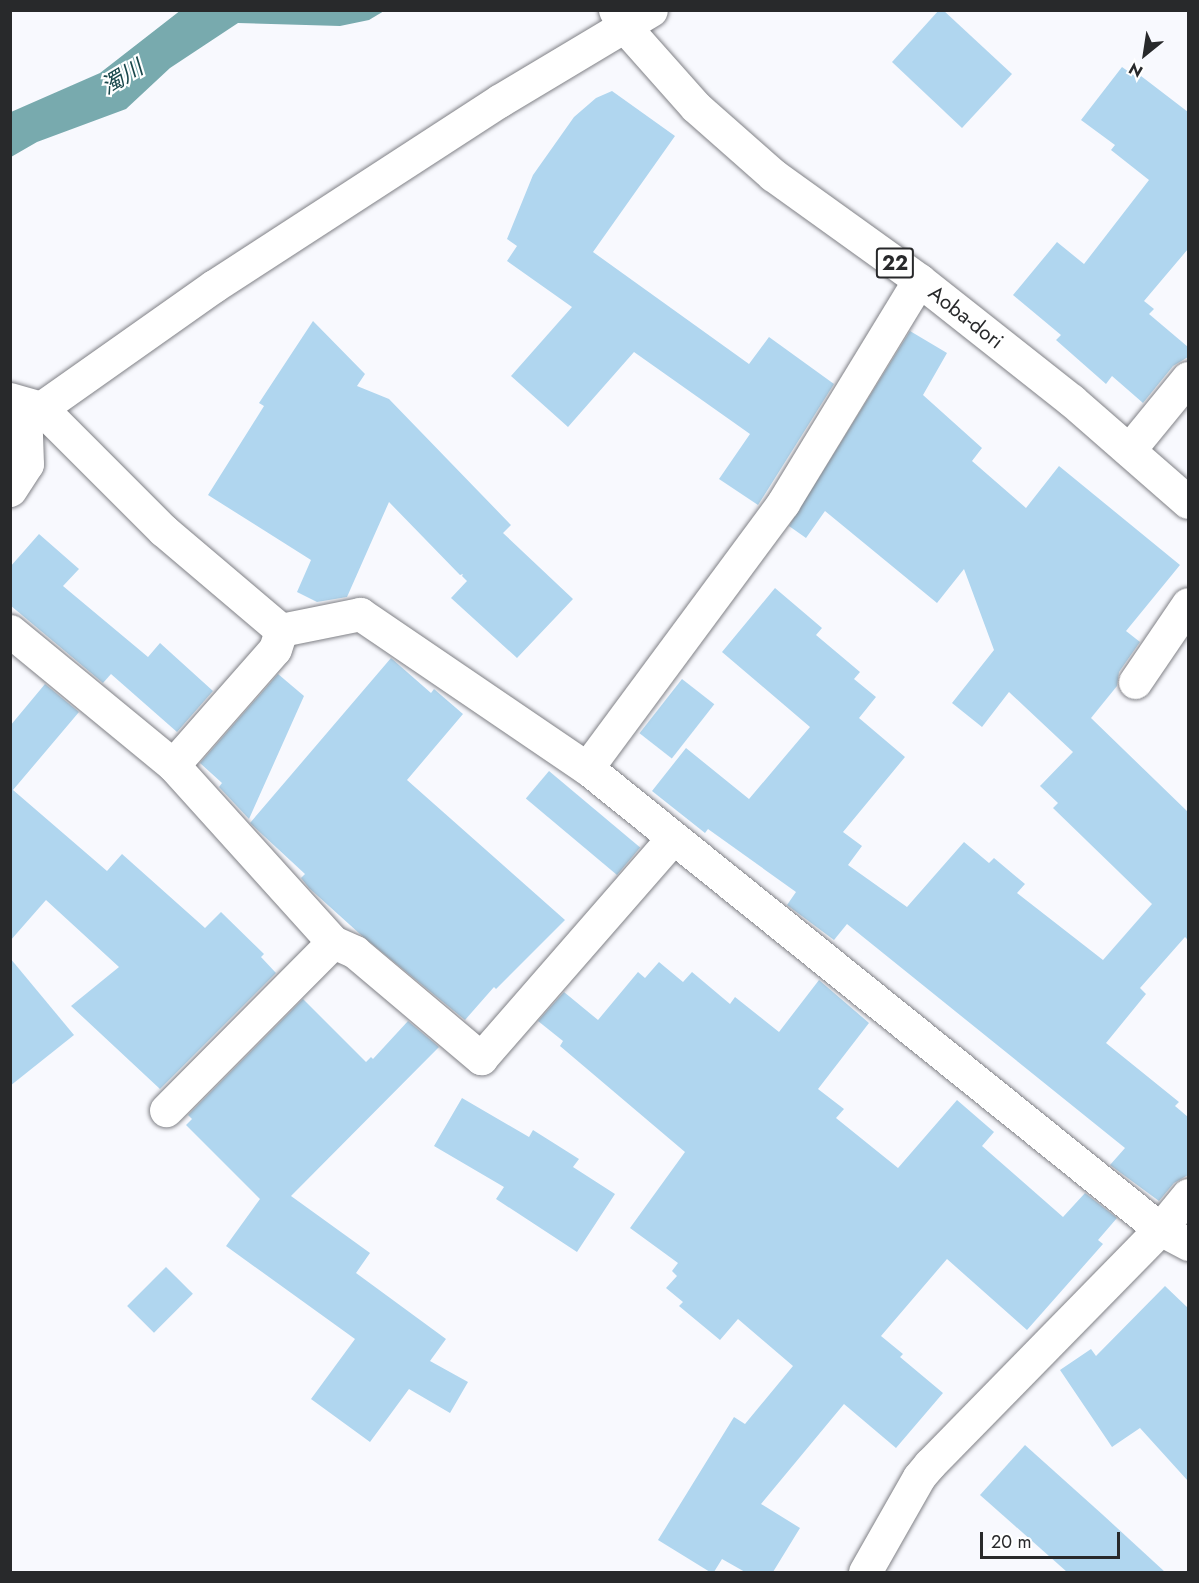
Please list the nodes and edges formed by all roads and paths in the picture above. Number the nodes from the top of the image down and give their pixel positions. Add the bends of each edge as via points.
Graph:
1 (630, 16) edge
2 (919, 280) junction
3 (1188, 378) edge
4 (22, 419) edge
5 (1129, 450) junction
6 (10, 490) edge
7 (1188, 502) edge
8 (1188, 604) edge
9 (281, 630) junction
10 (10, 631) edge
11 (1135, 682) dead end
12 (173, 765) junction
13 (587, 768) junction
14 (673, 838) junction
15 (333, 942) junction
16 (166, 1110) dead end
17 (1188, 1195) edge
18 (1160, 1228) junction
19 (1188, 1244) edge
20 (865, 1572) edge

1 - 2 street, Aoba-dori / 22 via 696,107 773,175
1 - 4 street via 214,286
2 - 5 street, Aoba-dori / 22
2 - 13 street via 783,503
3 - 5 street
4 - 6 street via 27,464
4 - 9 street
5 - 7 street, Aoba-dori / 22
8 - 11 street
9 - 12 street via 275,649
9 - 13 street via 360,614
10 - 12 street
12 - 15 street
13 - 14 street
14 - 15 street via 481,1058 355,952
14 - 18 street
15 - 16 street
17 - 18 street
18 - 19 street
18 - 20 street via 930,1464

